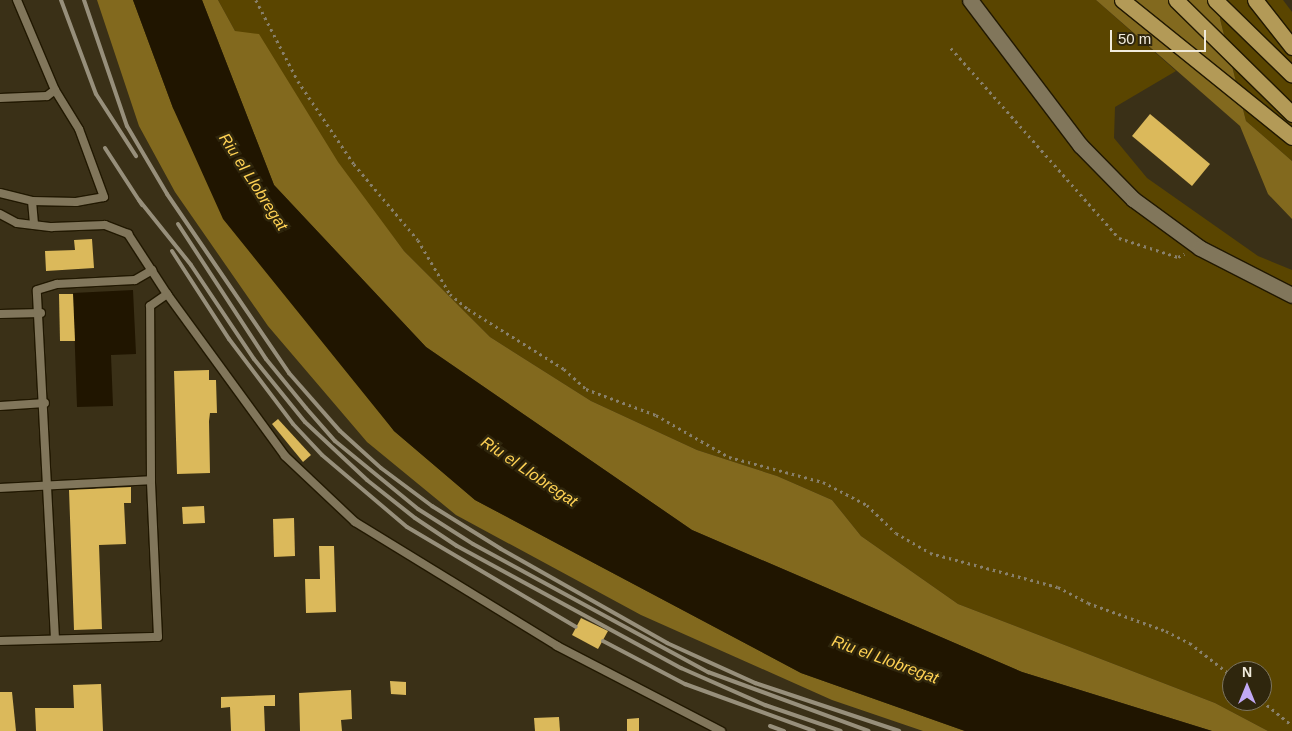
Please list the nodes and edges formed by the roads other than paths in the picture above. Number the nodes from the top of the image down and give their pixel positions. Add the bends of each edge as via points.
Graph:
1 (17, 0) edge
2 (970, 0) edge
3 (1122, 0) edge
4 (1176, 0) edge
5 (1215, 0) edge
6 (1255, 0) edge
7 (1292, 47) edge
8 (1292, 75) edge
9 (55, 90) junction
10 (0, 98) edge
11 (1292, 114) edge
12 (1292, 136) edge
13 (0, 194) edge
14 (32, 202) junction
15 (0, 214) edge
16 (34, 225) junction
17 (152, 270) junction
18 (167, 294) junction
19 (1292, 295) edge
20 (41, 313) junction
21 (0, 314) edge
22 (44, 403) junction
23 (0, 406) edge
24 (151, 480) junction
25 (48, 486) junction
26 (0, 488) edge
27 (55, 639) junction
28 (0, 642) edge
29 (721, 731) edge

1 - 9 lane
2 - 19 main road via 1098,165 1154,216 1200,248
3 - 12 highway
4 - 11 highway
5 - 8 highway
6 - 7 highway
9 - 10 lane via 47,96
9 - 14 lane via 79,128 104,197 76,202
13 - 14 lane
14 - 16 lane
15 - 16 lane
16 - 17 lane via 105,225 128,234
17 - 18 lane
17 - 20 lane via 135,280 57,284 38,290
18 - 24 lane via 150,306
18 - 29 lane via 285,456 310,484 355,522 557,646
20 - 21 lane
20 - 22 lane
22 - 23 lane
22 - 25 lane
24 - 25 lane
24 - 27 lane via 158,637
25 - 26 lane
25 - 27 lane
27 - 28 lane

